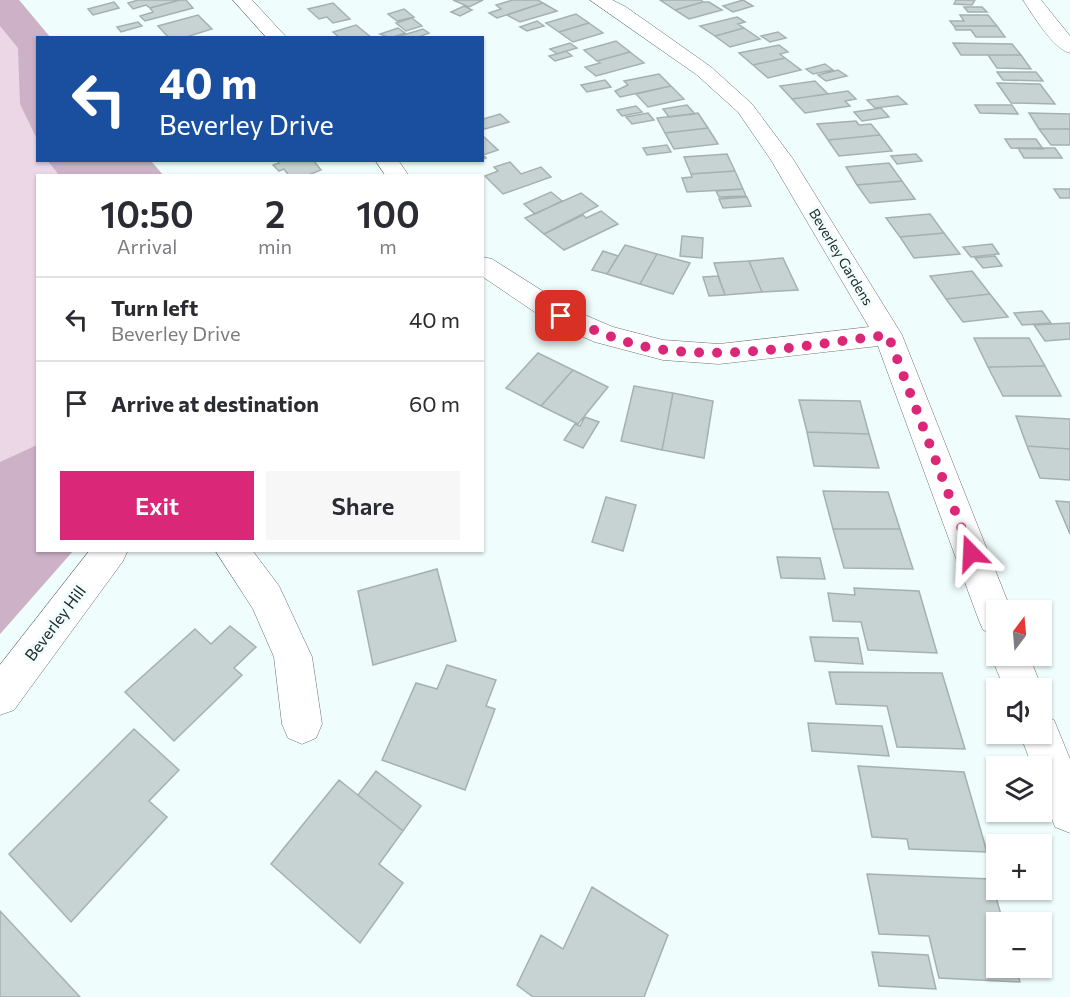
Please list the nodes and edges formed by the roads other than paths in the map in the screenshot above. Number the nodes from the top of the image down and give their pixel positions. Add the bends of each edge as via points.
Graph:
1 (242, 0) edge
2 (599, 0) edge
3 (1032, 0) edge
4 (276, 36) edge
5 (1070, 47) edge
6 (484, 267) edge
7 (888, 335) junction
8 (109, 552) edge
9 (233, 552) edge
10 (989, 600) edge
11 (0, 696) edge
12 (302, 724) dead end
13 (1044, 744) edge
14 (1070, 812) edge

1 - 4 street
2 - 7 street, Beverley Gardens via 704,71 745,108 782,159
3 - 5 street
6 - 7 street via 561,316 605,335 663,350 719,354
7 - 10 street, Beverley Gardens
8 - 11 street, Beverley Hill
9 - 12 street via 266,598 293,657
13 - 14 street

